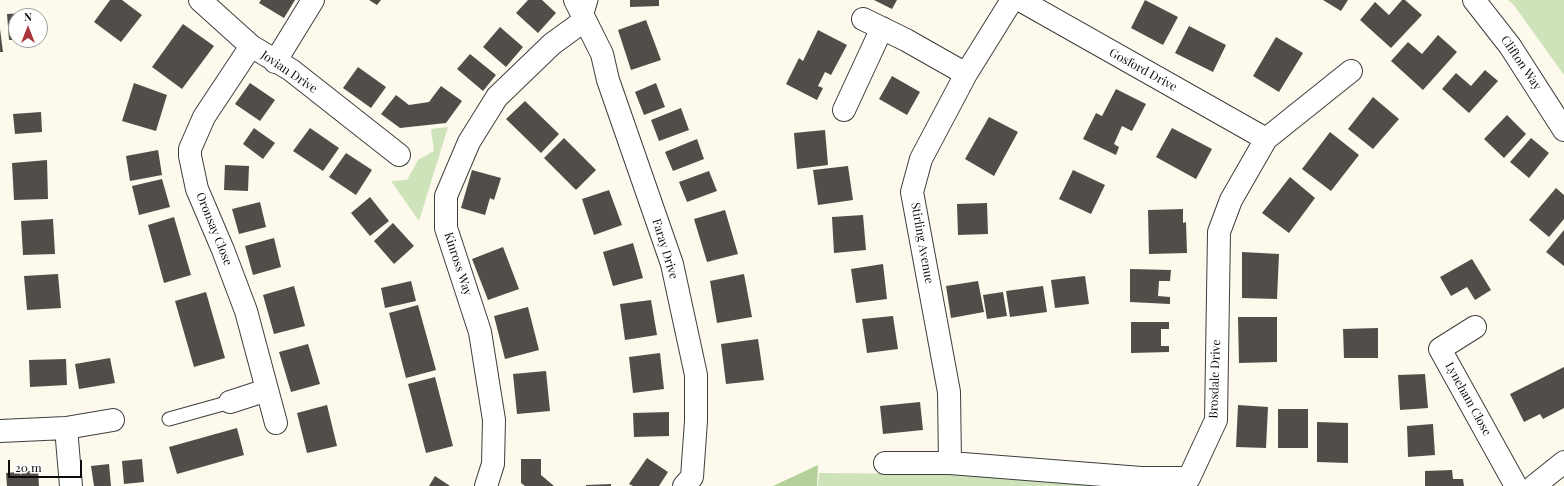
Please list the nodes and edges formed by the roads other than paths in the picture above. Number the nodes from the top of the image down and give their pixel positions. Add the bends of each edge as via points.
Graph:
1 (200, 0) edge
2 (313, 0) edge
3 (575, 0) edge
4 (1012, 0) edge
5 (1020, 0) edge
6 (1474, 0) edge
7 (588, 10) edge
8 (251, 46) junction
9 (275, 62) junction
10 (1351, 71) dead end
11 (966, 74) junction
12 (844, 110) dead end
13 (1564, 130) edge
14 (1266, 140) junction
15 (400, 155) dead end
16 (1475, 327) dead end
17 (267, 390) junction
18 (230, 402) joint
19 (170, 418) dead end
20 (113, 420) dead end
21 (276, 423) dead end
22 (66, 428) junction
23 (0, 431) edge
24 (1564, 462) edge
25 (885, 463) dead end
26 (950, 463) junction
27 (71, 486) edge
28 (486, 486) edge
29 (684, 486) edge
30 (1516, 486) edge
31 (1534, 486) edge

1 - 8 street, Jovian Drive
2 - 9 street
3 - 7 street, Faray Drive
4 - 11 street, Stirling Avenue
5 - 14 street, Gosford Drive
6 - 13 street, Clifton Way via 1510,46
7 - 28 street, Kinross Way via 497,97 469,142 446,196 446,228 480,332 494,420 493,464
7 - 29 street, Faray Drive via 608,80 672,264 696,375 692,477
8 - 9 street, Jovian Drive
8 - 17 street, Oronsay Close via 204,117 190,149 190,156 197,189 246,311
9 - 15 street, Jovian Drive via 291,70
10 - 14 street, Brosdale Drive
11 - 12 street via 872,23
11 - 26 street, Stirling Avenue via 921,159 912,192 948,392
14 - 26 street, Brosdale Drive via 1231,200 1219,232 1216,420 1189,478 1141,478
16 - 30 street, Lyneham Close via 1440,348
17 - 18 street
17 - 21 street, Oronsay Close
18 - 19 lane
20 - 22 street
22 - 23 street
22 - 27 street
24 - 31 street
25 - 26 street, Brosdale Drive

